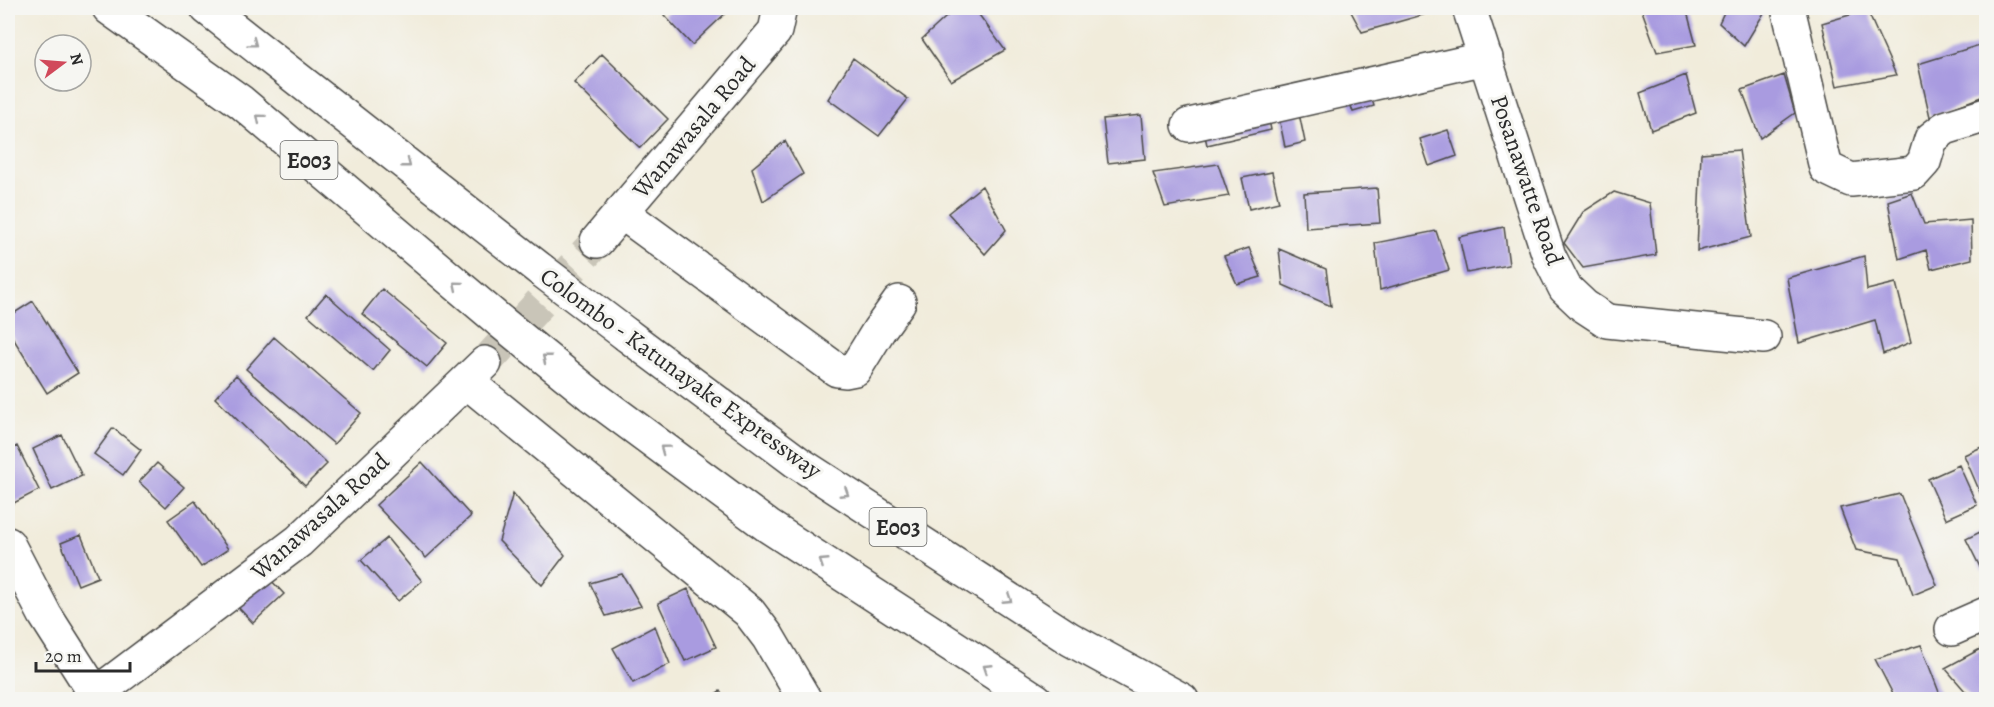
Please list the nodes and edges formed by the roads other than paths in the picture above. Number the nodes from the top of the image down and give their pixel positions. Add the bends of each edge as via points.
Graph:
1 (109, 8) edge
2 (207, 8) edge
3 (780, 8) edge
4 (1469, 8) edge
5 (1788, 8) edge
6 (1486, 58) junction
7 (1986, 116) edge
8 (1189, 125) dead end
9 (621, 212) junction
10 (597, 241) tunnel mouth
11 (899, 302) dead end
12 (1764, 337) dead end
13 (8, 544) edge
14 (1986, 614) edge
15 (1952, 629) dead end
16 (92, 697) edge
17 (805, 699) edge
18 (1036, 699) edge
19 (1182, 699) edge

18 -> 1 main road, E003, bridge via 768,526 591,395 242,102
2 -> 19 main road, Colombo - Katunayake Expressway / E003, bridge via 541,270 797,462 1070,639
3 - 9 main road, Wanawasala Road via 775,31
4 - 6 main road, Posanawatte Road
5 - 7 main road via 1826,168 1851,180 1914,173 1924,162 1931,139 1945,128
6 - 8 main road
6 - 12 main road, Posanawatte Road via 1549,256 1565,288 1607,321
9 - 10 main road, Wanawasala Road
9 - 11 main road via 837,370 855,369
13 - 16 main road
14 - 15 main road
16 - 17 main road, Wanawasala Road via 299,542 475,372 748,612 768,637

